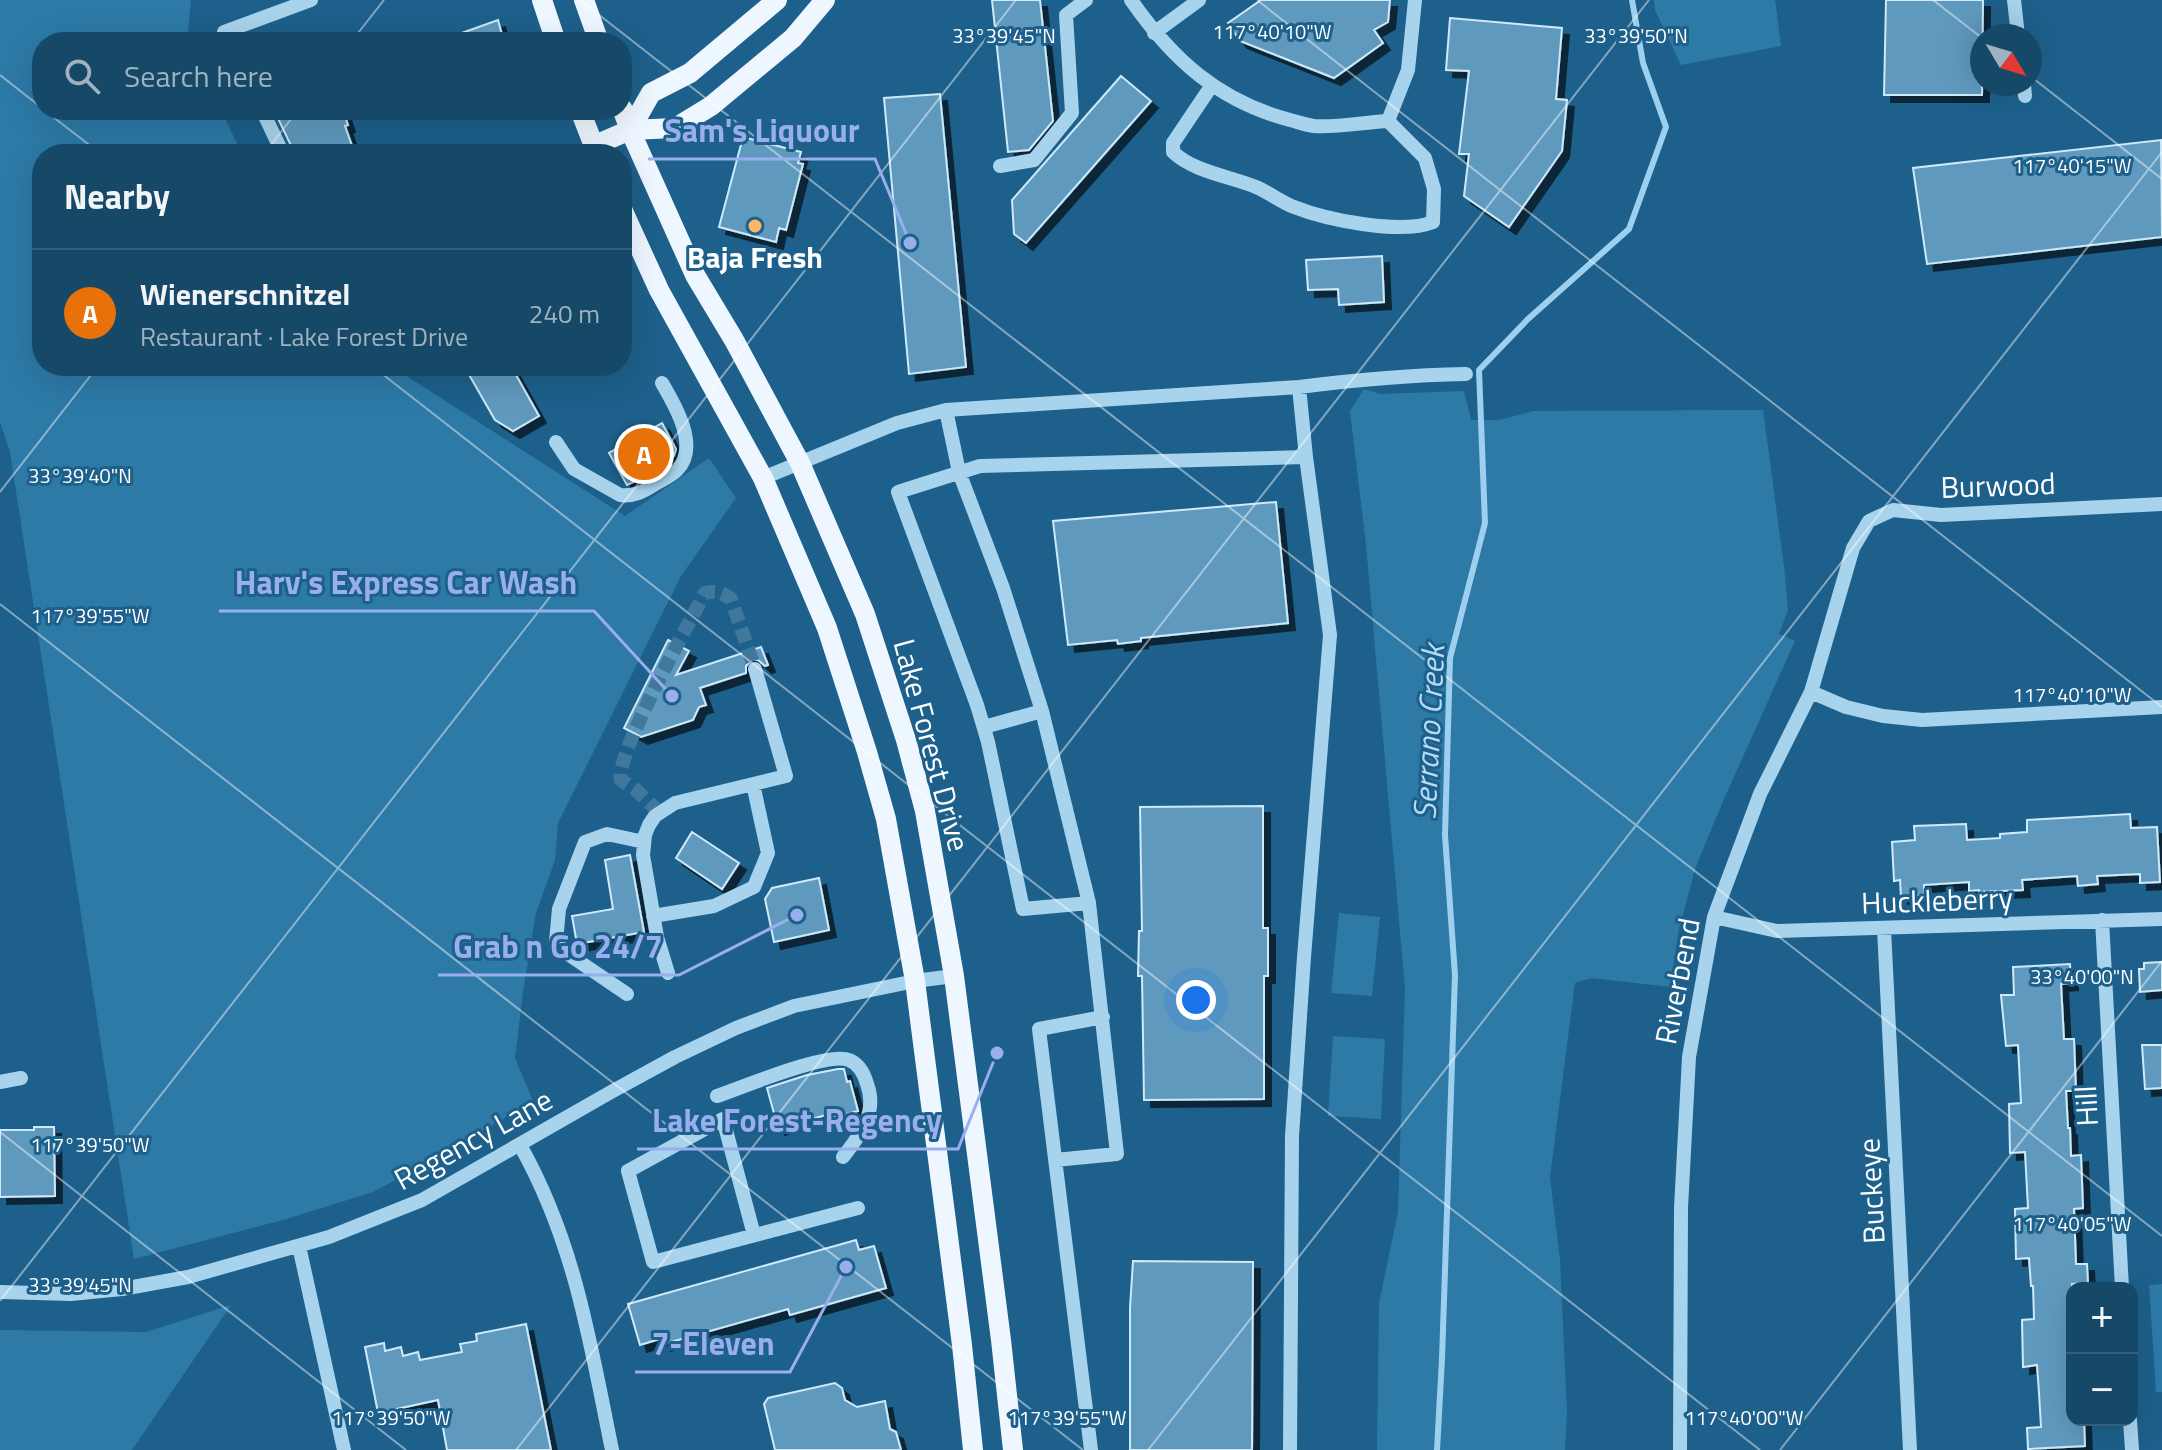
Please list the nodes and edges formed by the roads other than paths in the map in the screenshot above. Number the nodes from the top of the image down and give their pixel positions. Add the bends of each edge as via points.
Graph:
1 (311, 0) edge
2 (542, 0) edge
3 (584, 0) edge
4 (777, 0) edge
5 (825, 0) edge
6 (1131, 0) edge
7 (1199, 0) edge
8 (1415, 0) edge
9 (2014, 0) edge
10 (1078, 2) edge
11 (2017, 24) edge
12 (224, 32) edge
13 (553, 32) edge
14 (595, 32) edge
15 (1154, 33) junction
16 (1212, 85) junction
17 (267, 120) edge
18 (584, 120) edge
19 (626, 120) edge
20 (1388, 121) junction
21 (630, 130) junction
22 (278, 144) edge
23 (593, 144) edge
24 (606, 144) edge
25 (1000, 166) dead end
26 (632, 231) edge
27 (1466, 374) dead end
28 (662, 383) dead end
29 (1299, 387) junction
30 (946, 410) junction
31 (556, 442) dead end
32 (1306, 457) junction
33 (800, 463) junction
34 (959, 472) junction
35 (763, 478) junction
36 (2162, 504) edge
37 (1853, 548) joint
38 (755, 669) tunnel mouth
39 (1811, 692) junction
40 (2162, 707) edge
41 (1042, 711) junction
42 (984, 727) junction
43 (753, 784) junction
44 (644, 842) junction
45 (1089, 903) junction
46 (653, 916) junction
47 (1714, 917) junction
48 (2162, 919) edge
49 (2102, 920) junction
50 (1884, 929) junction
51 (668, 973) dead end
52 (954, 976) junction
53 (915, 981) junction
54 (627, 994) dead end
55 (1103, 1017) junction
56 (21, 1078) dead end
57 (0, 1082) edge
58 (717, 1096) dead end
59 (520, 1145) junction
60 (843, 1157) dead end
61 (1055, 1160) junction
62 (858, 1208) dead end
63 (754, 1235) junction
64 (299, 1246) junction
65 (2122, 1282) edge
66 (0, 1292) edge
67 (2130, 1426) edge
68 (344, 1450) edge
69 (612, 1450) edge
70 (973, 1450) edge
71 (1013, 1450) edge
72 (1091, 1450) edge
73 (1290, 1450) edge
74 (1680, 1450) edge
75 (1910, 1450) edge
76 (2132, 1450) edge

1 - 12 street
2 - 13 main road
3 - 14 main road
4 - 21 main road via 690,73 651,93
5 - 21 main road via 793,38 711,106 675,128
6 - 15 street
7 - 15 street
8 - 20 street via 1408,70
9 - 11 street
10 - 25 street via 1066,15 1072,113 1034,160
15 - 16 street
16 - 20 street via 1265,113 1314,126
16 - 20 street via 1173,143 1173,152 1182,161 1257,187 1294,207 1350,223 1419,227 1433,222 1434,189 1425,158
17 - 22 street
18 - 23 main road
19 - 21 main road, Lake Forest Drive
21 - 24 main road
21 - 33 main road, Lake Forest Drive via 695,275
26 - 35 main road
27 - 29 street
28 - 31 street via 681,418 683,461 638,494 620,495 574,469
29 - 30 street
29 - 32 street
30 - 33 street via 897,423
30 - 34 street
32 - 34 street via 980,466
32 - 73 street via 1330,635 1292,1136
33 - 35 street
33 - 52 main road, Lake Forest Drive via 865,614 906,740 925,811
34 - 41 street
34 - 42 street via 898,492
35 - 53 main road via 827,628 867,752 886,819
36 - 37 street, Burwood via 1941,515 1893,510 1869,521
37 - 39 street, Riverbend
38 - 43 street via 786,776
39 - 40 street via 1846,707 1922,720
39 - 47 street, Riverbend via 1760,794
41 - 42 street
41 - 45 street
42 - 45 street via 1023,909
43 - 44 street via 675,803 655,816
43 - 46 street via 768,853 754,887 714,906
44 - 46 street
44 - 54 street via 607,834 585,842 559,909 556,942
45 - 55 street
46 - 51 street
47 - 50 street, Huckleberry via 1777,931
47 - 74 street, Riverbend via 1689,1057 1681,1208
48 - 49 street, Huckleberry
49 - 50 street, Huckleberry
49 - 65 street, Hill
50 - 75 street, Buckeye
52 - 53 street, Regency Lane
52 - 71 main road, Lake Forest Drive
53 - 59 street, Regency Lane via 794,1006 736,1028
53 - 70 main road
55 - 61 street via 1039,1029
55 - 61 street via 1117,1154
56 - 57 street
58 - 60 street via 815,1063 850,1060 861,1069 871,1107 868,1121
59 - 64 street, Regency Lane via 422,1200
59 - 69 street via 558,1225 579,1293
61 - 72 street
62 - 63 street
63 - 63 street via 653,1262 628,1171 723,1119
64 - 66 street, Regency Lane via 122,1289
64 - 68 street
67 - 76 street

